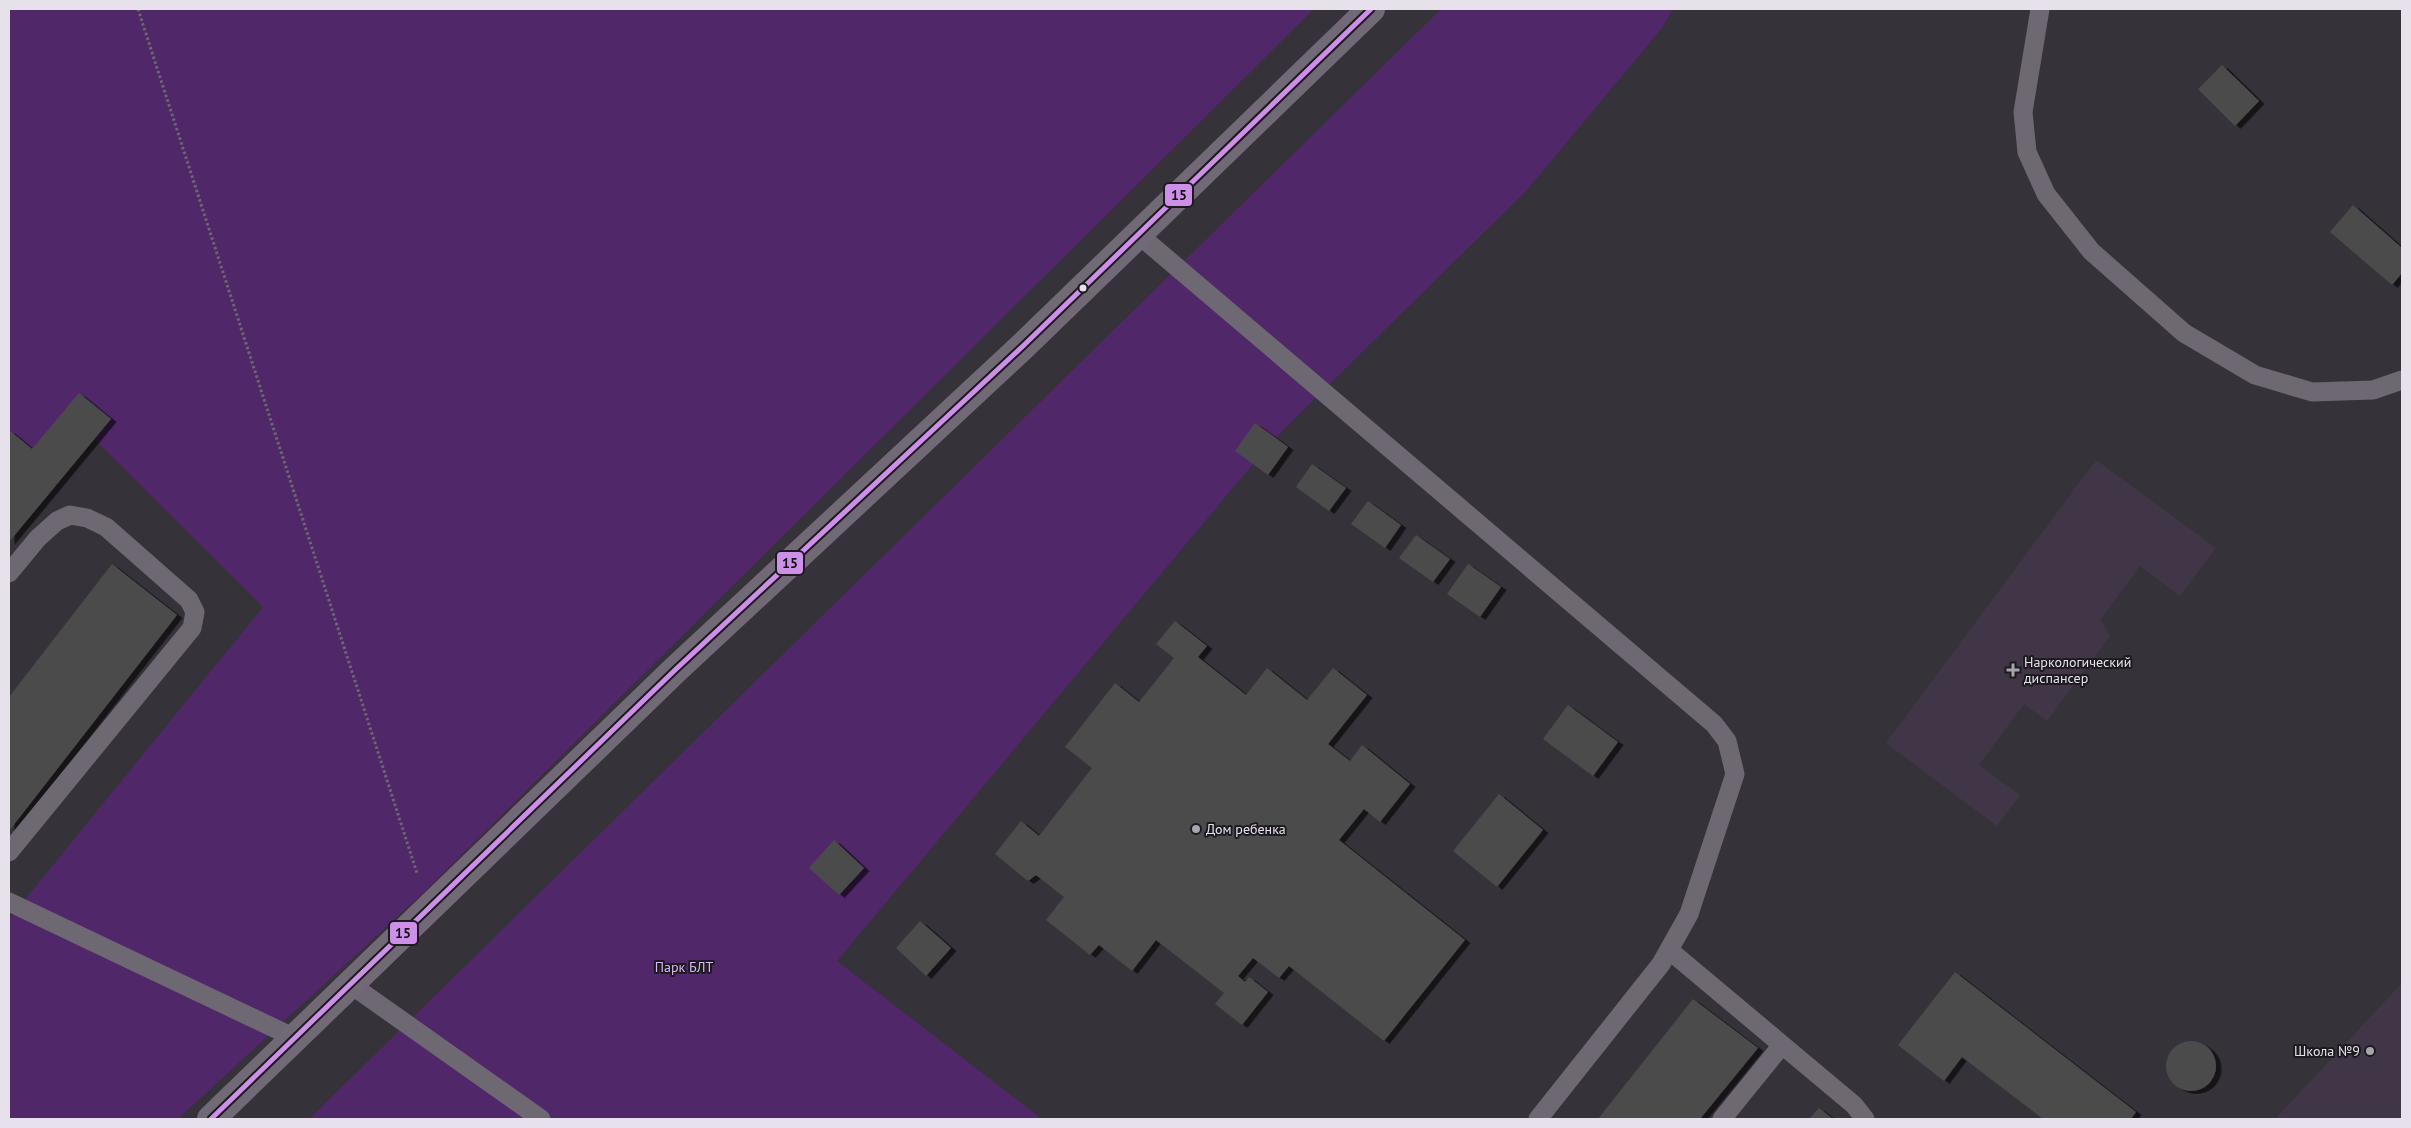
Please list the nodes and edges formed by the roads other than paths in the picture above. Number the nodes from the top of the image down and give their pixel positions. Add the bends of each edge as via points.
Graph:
1 (1371, 9) edge
2 (2040, 9) edge
3 (1139, 235) junction
4 (2402, 380) edge
5 (9, 573) edge
6 (9, 852) edge
7 (9, 902) edge
8 (1670, 950) junction
9 (350, 984) junction
10 (295, 1038) junction
11 (1782, 1045) junction
12 (211, 1119) edge
13 (541, 1119) edge
14 (1538, 1119) edge
15 (1722, 1119) edge
16 (1865, 1119) edge

1 - 3 main road
2 - 4 lane via 2023,112 2027,152 2046,194 2091,251 2184,332 2255,375 2312,392 2373,390
3 - 8 lane via 1714,724 1727,741 1735,774 1689,914
3 - 9 main road via 675,670
5 - 6 lane via 57,521 70,515 88,518 106,527 174,584 195,612 192,628
7 - 10 lane
8 - 11 lane
8 - 14 lane
9 - 10 main road
9 - 13 lane
10 - 12 main road
11 - 15 lane
11 - 16 lane via 1854,1105

